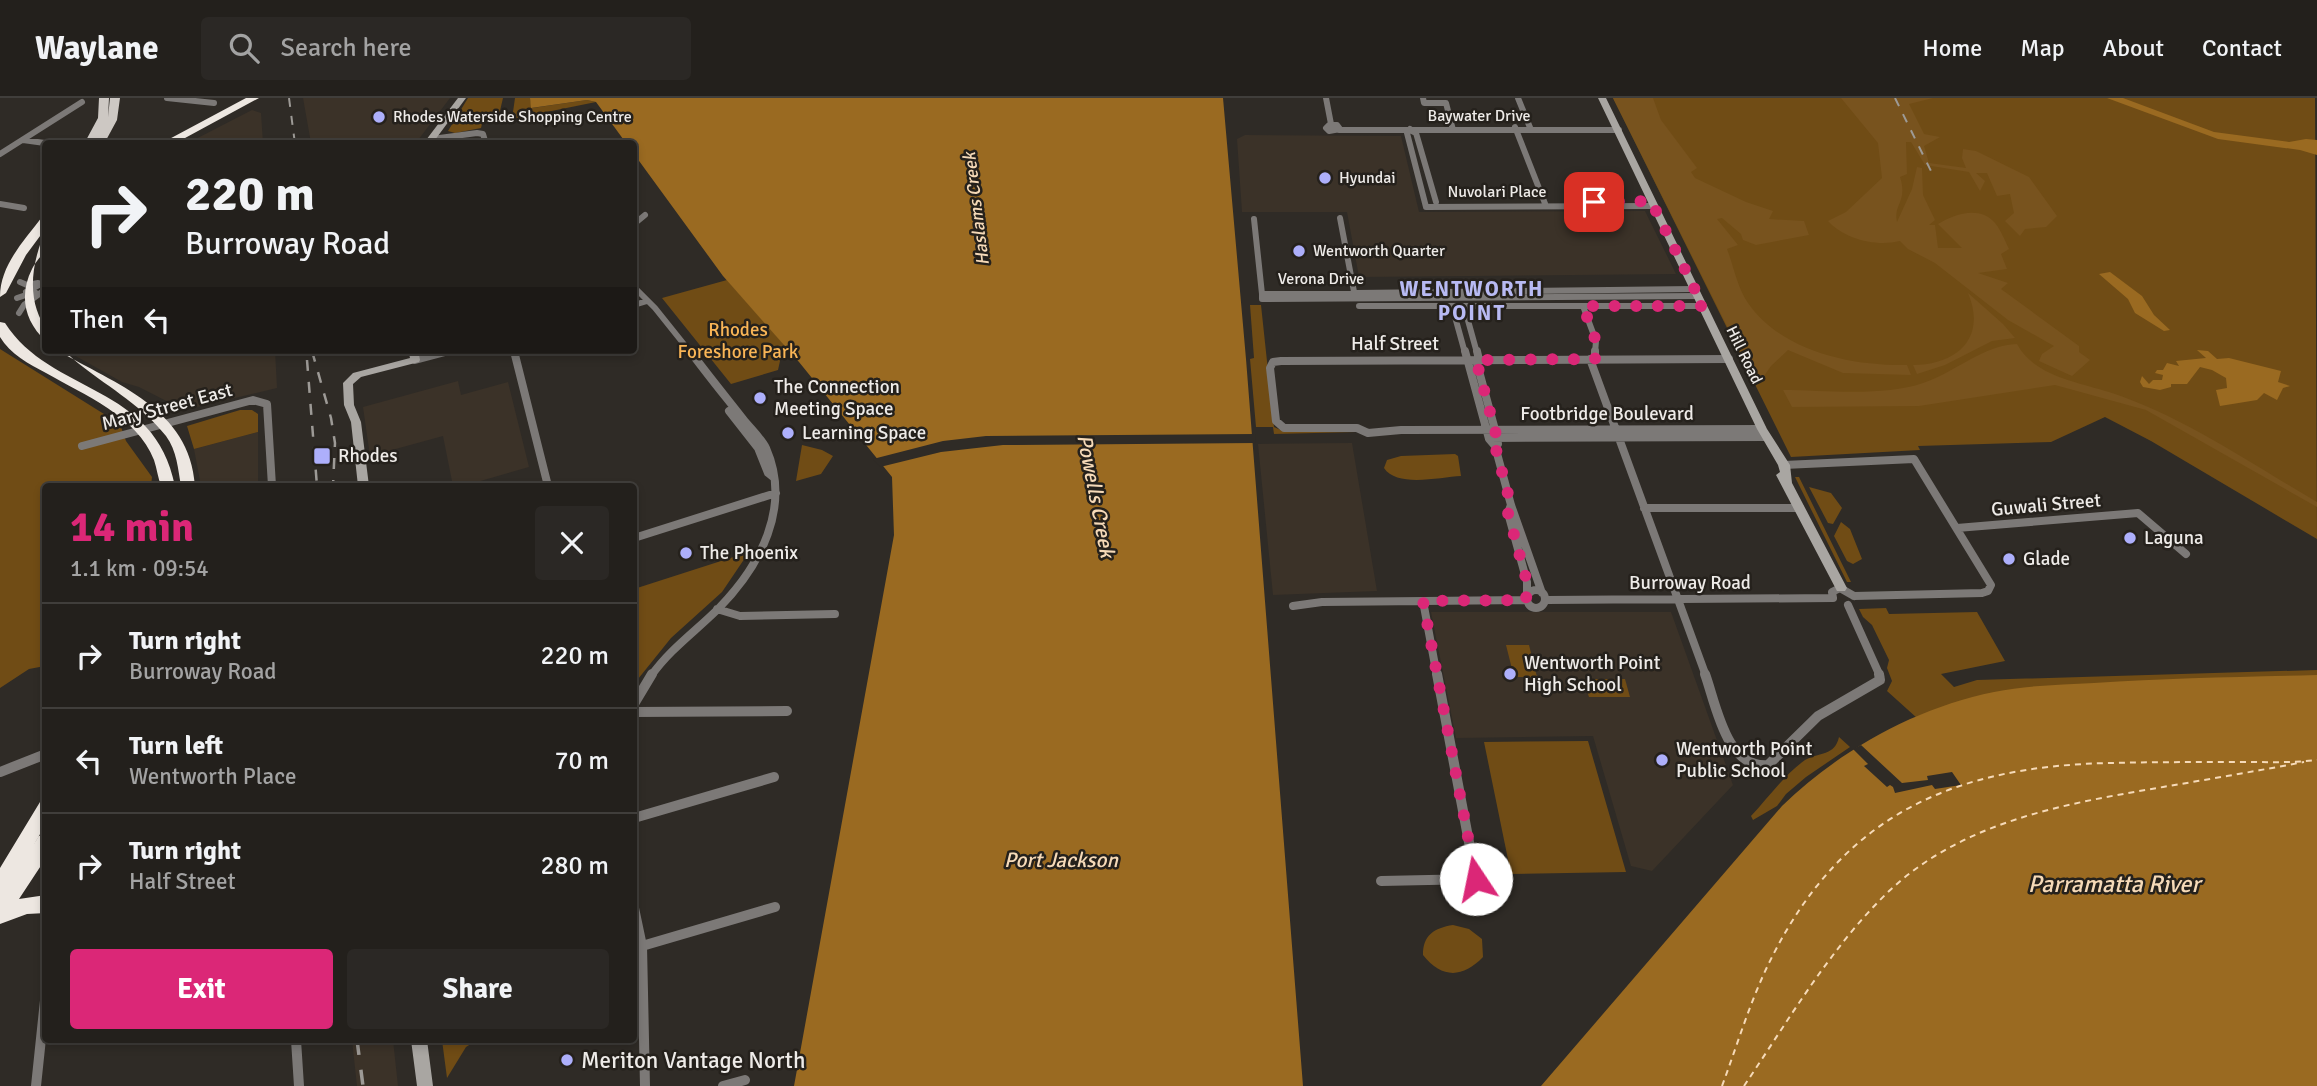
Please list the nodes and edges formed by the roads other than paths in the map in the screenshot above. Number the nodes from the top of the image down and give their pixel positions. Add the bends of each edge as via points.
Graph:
1 (104, 98) edge
2 (167, 98) edge
3 (462, 98) edge
4 (1326, 98) edge
5 (1423, 98) edge
6 (1518, 98) edge
7 (1602, 98) edge
8 (117, 99) edge
9 (257, 99) edge
10 (82, 102) dead end
11 (214, 103) dead end
12 (1452, 128) junction
13 (1516, 128) junction
14 (1530, 128) junction
15 (1618, 128) junction
16 (1410, 129) junction
17 (23, 140) junction
18 (92, 140) edge
19 (93, 140) edge
20 (173, 140) edge
21 (187, 140) edge
22 (431, 140) edge
23 (436, 140) edge
24 (484, 140) edge
25 (42, 143) edge
26 (0, 154) edge
27 (1436, 202) junction
28 (0, 204) edge
29 (1545, 204) junction
30 (1652, 204) junction
31 (1426, 207) junction
32 (24, 208) dead end
33 (645, 215) dead end
34 (1340, 218) dead end
35 (1254, 219) dead end
36 (637, 222) edge
37 (42, 224) edge
38 (42, 230) edge
39 (29, 242) junction
40 (42, 247) edge
41 (42, 284) edge
42 (42, 284) edge
43 (13, 285) edge
44 (42, 288) edge
45 (637, 290) edge
46 (0, 293) edge
47 (1696, 293) junction
48 (1453, 298) junction
49 (0, 299) edge
50 (1357, 299) junction
51 (647, 301) junction
52 (637, 304) edge
53 (1464, 306) junction
54 (1583, 306) junction
55 (1703, 306) junction
56 (19, 313) junction
57 (0, 326) edge
58 (42, 344) edge
59 (56, 354) edge
60 (515, 354) edge
61 (414, 355) edge
62 (1592, 359) junction
63 (1729, 359) junction
64 (1474, 360) junction
65 (1273, 362) joint
66 (261, 401) joint
67 (164, 424) junction
68 (143, 430) junction
69 (1617, 433) junction
70 (1764, 433) junction
71 (1493, 436) junction
72 (82, 446) dead end
73 (1784, 465) junction
74 (1787, 482) junction
75 (166, 483) edge
76 (187, 483) edge
77 (272, 483) edge
78 (363, 483) edge
79 (547, 483) edge
80 (776, 493) junction
81 (1511, 505) junction
82 (1644, 508) junction
83 (1800, 508) junction
84 (1957, 528) junction
85 (637, 537) edge
86 (2186, 554) dead end
87 (1837, 593) junction
88 (1854, 596) junction
89 (1527, 597) junction
90 (1544, 597) junction
91 (1678, 600) junction
92 (1423, 601) junction
93 (1848, 605) junction
94 (1293, 606) dead end
95 (718, 609) junction
96 (835, 614) dead end
97 (637, 700) edge
98 (787, 711) dead end
99 (637, 712) edge
100 (42, 756) edge
101 (0, 772) edge
102 (774, 777) dead end
103 (42, 814) edge
104 (637, 817) edge
105 (42, 848) edge
106 (1381, 881) dead end
107 (0, 885) edge
108 (42, 904) edge
109 (775, 907) dead end
110 (0, 913) edge
111 (637, 922) edge
112 (642, 946) junction
113 (42, 1020) edge
114 (296, 1043) edge
115 (419, 1043) edge
116 (745, 1080) dead end
117 (33, 1085) edge
118 (299, 1086) edge
119 (425, 1086) edge
120 (645, 1086) edge
121 (723, 1086) edge

1 - 18 main road via 103,118
2 - 11 street
3 - 22 street
4 - 16 street, Baywater Drive via 1331,124 1327,130
5 - 12 street via 1424,103 1446,103
6 - 14 street
7 - 15 street, Hill Road
8 - 19 main road via 112,120
9 - 20 highway
9 - 21 highway
10 - 17 street
12 - 13 street, Baywater Drive
12 - 16 street, Baywater Drive
13 - 14 street, Baywater Drive
13 - 29 street
14 - 15 street, Baywater Drive
15 - 30 street, Hill Road
16 - 27 street via 1416,133
16 - 31 street via 1406,133
17 - 25 street
17 - 26 street
23 - 24 street via 477,133
27 - 29 street, Nuvolari Place
27 - 31 street
28 - 32 street
29 - 30 street, Nuvolari Place
29 - 31 street, Nuvolari Place
30 - 47 street, Hill Road
33 - 36 street
34 - 50 street
35 - 50 street, Verona Drive via 1262,299
37 - 39 highway
38 - 39 highway
39 - 43 highway
40 - 43 highway
41 - 43 street
42 - 43 street
43 - 46 highway
43 - 49 highway
43 - 56 highway
44 - 56 street
45 - 51 street
47 - 48 street, Verona Drive
47 - 55 street, Hill Road
48 - 50 street, Verona Drive
48 - 50 street, Verona Drive
48 - 53 street, Verona Drive
48 - 64 street
51 - 52 street
51 - 80 street via 765,446
53 - 54 street, Verona Drive
53 - 64 street
54 - 55 street, Verona Drive
54 - 62 street via 1596,341
55 - 63 street, Hill Road
56 - 58 highway via 26,330
57 - 68 highway via 20,352 108,403
59 - 67 highway via 145,406
60 - 79 street
61 - 78 street via 350,379 347,389
62 - 63 street, Half Street
62 - 64 street, Half Street
62 - 69 street
63 - 70 street, Hill Road
64 - 65 street, Half Street
64 - 71 street
65 - 71 street, Footbridge Boulevard via 1270,368 1279,426
66 - 67 street, Mary Street East
66 - 77 street via 268,404
67 - 68 street, Mary Street East
67 - 76 highway via 181,451
68 - 72 street, Mary Street East
68 - 75 highway via 151,439
69 - 70 street, Footbridge Boulevard
69 - 71 street, Footbridge Boulevard
69 - 82 street
70 - 73 street, Hill Road
70 - 74 street, Hill Road via 1766,446
71 - 81 street
73 - 74 street, Hill Road
73 - 84 street via 1909,458 1918,462
74 - 83 street, Hill Road
80 - 85 street
80 - 95 street via 766,544 742,583
81 - 89 street via 1508,513
81 - 90 street
82 - 83 street
82 - 91 street
83 - 87 street, Hill Road
84 - 86 street, Guwali Street via 2138,513
84 - 88 street via 1990,583 1988,591
87 - 88 street
87 - 91 street, Burroway Road
87 - 93 street
88 - 93 street via 1855,601
89 - 90 street
89 - 90 street via 1536,607 1542,606
89 - 92 street
90 - 91 street, Burroway Road
91 - 93 street via 1729,739 1744,760 1759,766 1771,762 1824,712 1880,680
92 - 94 street
92 - 106 street via 1476,879
95 - 96 street via 740,616
95 - 97 street via 667,656
98 - 99 street
100 - 101 street
102 - 104 street
103 - 107 highway
105 - 110 highway
108 - 110 highway
109 - 112 street
111 - 112 street
112 - 120 street
113 - 117 street
114 - 118 street
115 - 119 street
116 - 121 street

